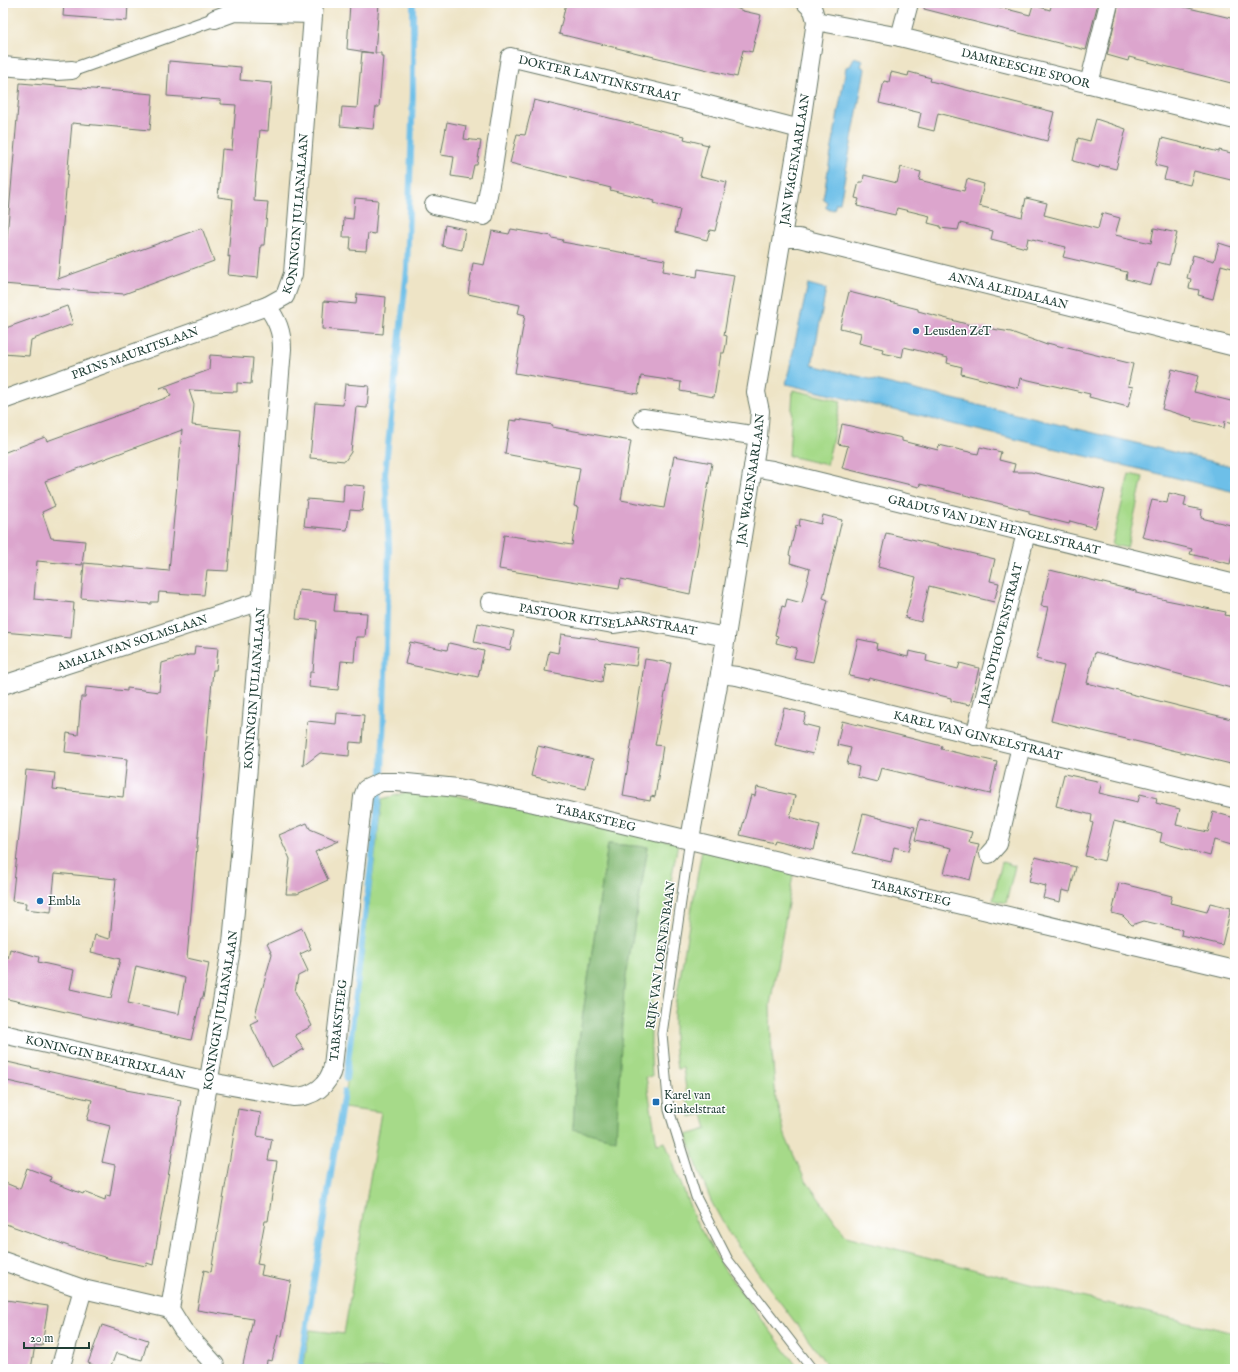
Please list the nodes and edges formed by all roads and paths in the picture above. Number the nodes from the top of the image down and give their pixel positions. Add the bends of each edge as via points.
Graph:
1 (806, 3) edge
2 (909, 3) edge
3 (1109, 3) edge
4 (314, 8) edge
5 (215, 19) joint
6 (816, 21) junction
7 (900, 37) junction
8 (3, 66) edge
9 (72, 70) joint
10 (1089, 84) junction
11 (1235, 120) edge
12 (800, 129) junction
13 (434, 205) dead end
14 (782, 238) junction
15 (267, 306) junction
16 (1235, 347) edge
17 (3, 400) edge
18 (643, 418) dead end
19 (758, 436) junction
20 (753, 467) junction
21 (1026, 533) junction
22 (1235, 584) edge
23 (261, 601) junction
24 (490, 602) dead end
25 (726, 637) junction
26 (720, 674) junction
27 (3, 685) edge
28 (975, 736) junction
29 (1021, 746) junction
30 (1235, 799) edge
31 (690, 839) junction
32 (990, 854) dead end
33 (1235, 970) edge
34 (3, 1034) edge
35 (207, 1081) junction
36 (3, 1261) edge
37 (83, 1289) junction
38 (170, 1309) junction
39 (60, 1369) edge
40 (214, 1369) edge
41 (812, 1369) edge

1 - 6 street via 813,10
2 - 7 street
3 - 10 street
4 - 5 street via 234,12
4 - 15 street, KONINGIN JULIANALAAN via 293,274 285,296
5 - 9 street
6 - 7 street, DAMREESCHE SPOOR
6 - 12 street, JAN WAGENAARLAAN
7 - 10 street, DAMREESCHE SPOOR
8 - 9 street
10 - 11 street, DAMREESCHE SPOOR
12 - 13 street, DOKTER LANTINKSTRAAT via 510,57 484,216
12 - 14 street, JAN WAGENAARLAAN
14 - 16 street, ANNA ALEIDALAAN via 799,238
14 - 19 street, JAN WAGENAARLAAN via 756,392 760,411
15 - 17 street, PRINS MAURITSLAAN
15 - 23 street, KONINGIN JULIANALAAN via 282,334 282,349
18 - 19 street
19 - 20 street, JAN WAGENAARLAAN
20 - 21 street, GRADUS VAN DEN HENGELSTRAAT
20 - 25 street, JAN WAGENAARLAAN
21 - 22 street, GRADUS VAN DEN HENGELSTRAAT
21 - 28 street, JAN POTHOVENSTRAAT
23 - 27 street, AMALIA VAN SOLMSLAAN
23 - 35 street, KONINGIN JULIANALAAN via 232,943
24 - 25 street, PASTOOR KITSELAARSTRAAT via 613,624 639,620
25 - 26 street, JAN WAGENAARLAAN
26 - 28 street, KAREL VAN GINKELSTRAAT via 737,676
26 - 31 street, JAN WAGENAARLAAN
28 - 29 street, KAREL VAN GINKELSTRAAT
29 - 30 street, KAREL VAN GINKELSTRAAT
29 - 32 street via 998,844
31 - 33 street, TABAKSTEEG
31 - 35 street, TABAKSTEEG via 458,788 397,782 371,785 363,797 333,1066 329,1078 315,1093 299,1097
31 - 41 lane, RIJK VAN LOENENBAAN via 662,1034 670,1110 696,1197 728,1260
34 - 35 street, KONINGIN BEATRIXLAAN
35 - 38 street, KONINGIN JULIANALAAN
36 - 37 street
37 - 38 street
37 - 39 street
38 - 40 street via 183,1330 215,1365

